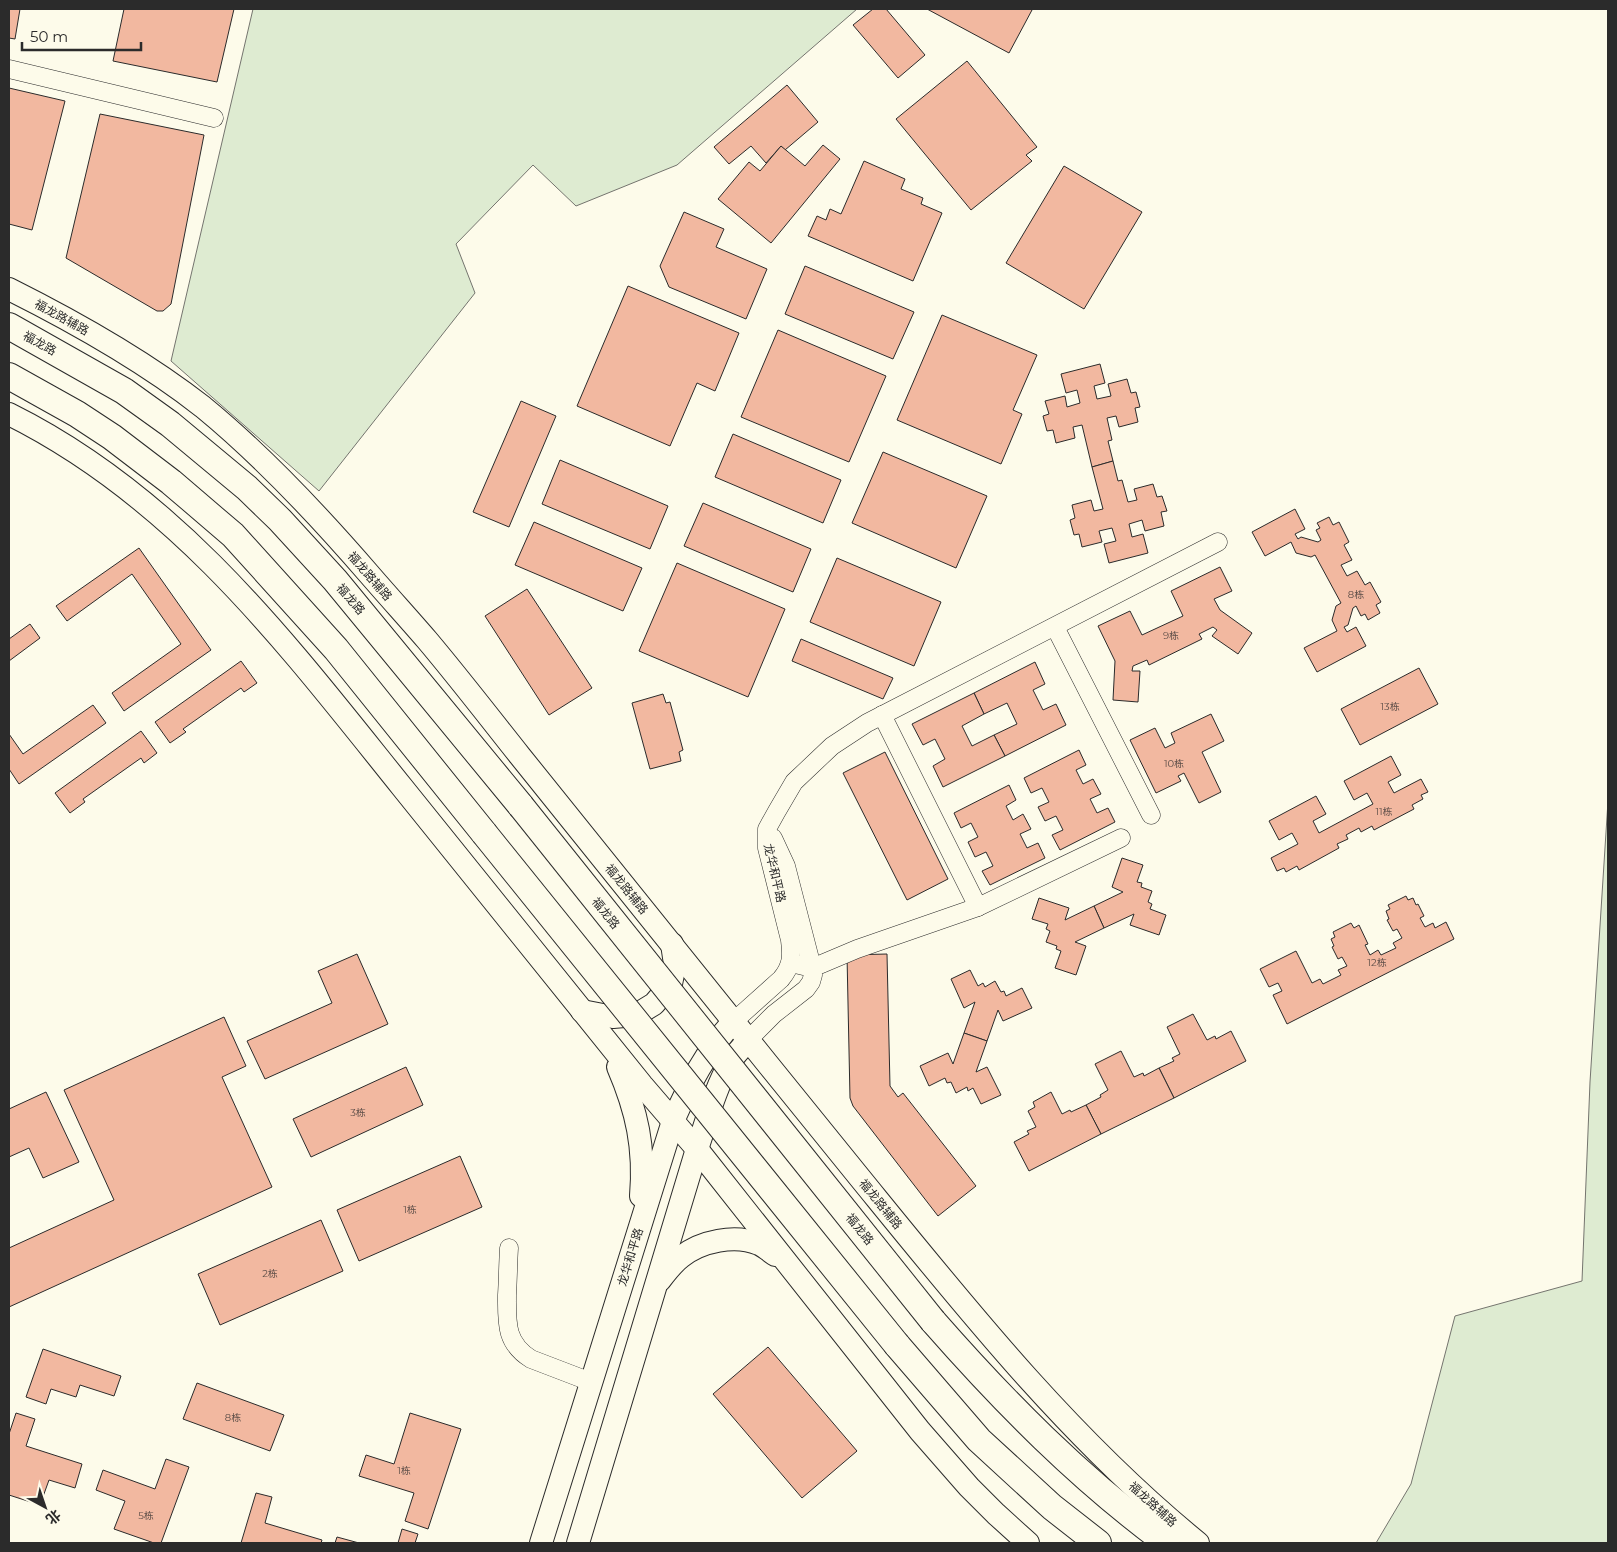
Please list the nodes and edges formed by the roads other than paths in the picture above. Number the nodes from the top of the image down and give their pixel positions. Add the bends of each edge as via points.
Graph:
1 (9, 69) edge
2 (214, 118) dead end
3 (9, 289) edge
4 (9, 326) edge
5 (9, 376) edge
6 (9, 414) edge
7 (1218, 542) dead end
8 (1056, 627) junction
9 (882, 715) junction
10 (1151, 815) dead end
11 (767, 829) junction
12 (1121, 838) dead end
13 (978, 907) junction
14 (672, 944) junction
15 (791, 963) junction
16 (812, 968) junction
17 (582, 1011) junction
18 (733, 1022) junction
19 (600, 1033) junction
20 (748, 1040) junction
21 (673, 1121) junction
22 (697, 1149) junction
23 (638, 1235) junction
24 (508, 1248) dead end
25 (786, 1262) junction
26 (656, 1284) junction
27 (591, 1382) junction
28 (541, 1543) edge
29 (578, 1543) edge
30 (1028, 1543) edge
31 (1098, 1543) edge
32 (1167, 1543) edge
33 (1198, 1543) edge

1 - 2 street
3 - 14 main road, 福龙路辅路 via 119,349 166,380 238,438 290,488 428,641
4 - 32 highway, 福龙路, bridge via 124,391 170,424 280,520 341,587 521,806 933,1321 1036,1432 1090,1482
5 - 31 highway, bridge via 112,437 171,482 232,536 336,649 897,1345 978,1440 1052,1507
6 - 17 main road via 70,448 108,474 183,536 242,594 308,670
7 - 8 street
8 - 9 street
8 - 10 street
9 - 11 street via 844,738 794,782
9 - 13 street
11 - 15 street, 龙华和平路 via 767,848 790,940
11 - 16 street, 龙华和平路 via 786,866
12 - 13 street
13 - 16 street
14 - 17 main road via 675,964 671,984 654,1004 636,1015 613,1017
14 - 18 main road, 福龙路辅路
15 - 16 street
15 - 18 street, 龙华和平路 via 781,979
16 - 20 street via 811,982 806,989
17 - 19 main road
18 - 20 main road, 福龙路辅路
18 - 21 main road, 龙华和平路 via 707,1055
19 - 21 main road
19 - 23 main road via 626,1086 642,1148
20 - 22 main road via 723,1077
20 - 33 main road, 福龙路辅路 via 939,1275 1042,1394 1112,1467
21 - 22 main road
21 - 23 main road, 龙华和平路
22 - 25 main road
22 - 26 main road
23 - 27 main road, 龙华和平路
24 - 27 street via 507,1322 515,1346 531,1359
25 - 26 main road via 759,1244 742,1239 722,1241 682,1256
25 - 30 main road via 941,1456
26 - 29 main road
27 - 28 main road, 龙华和平路

